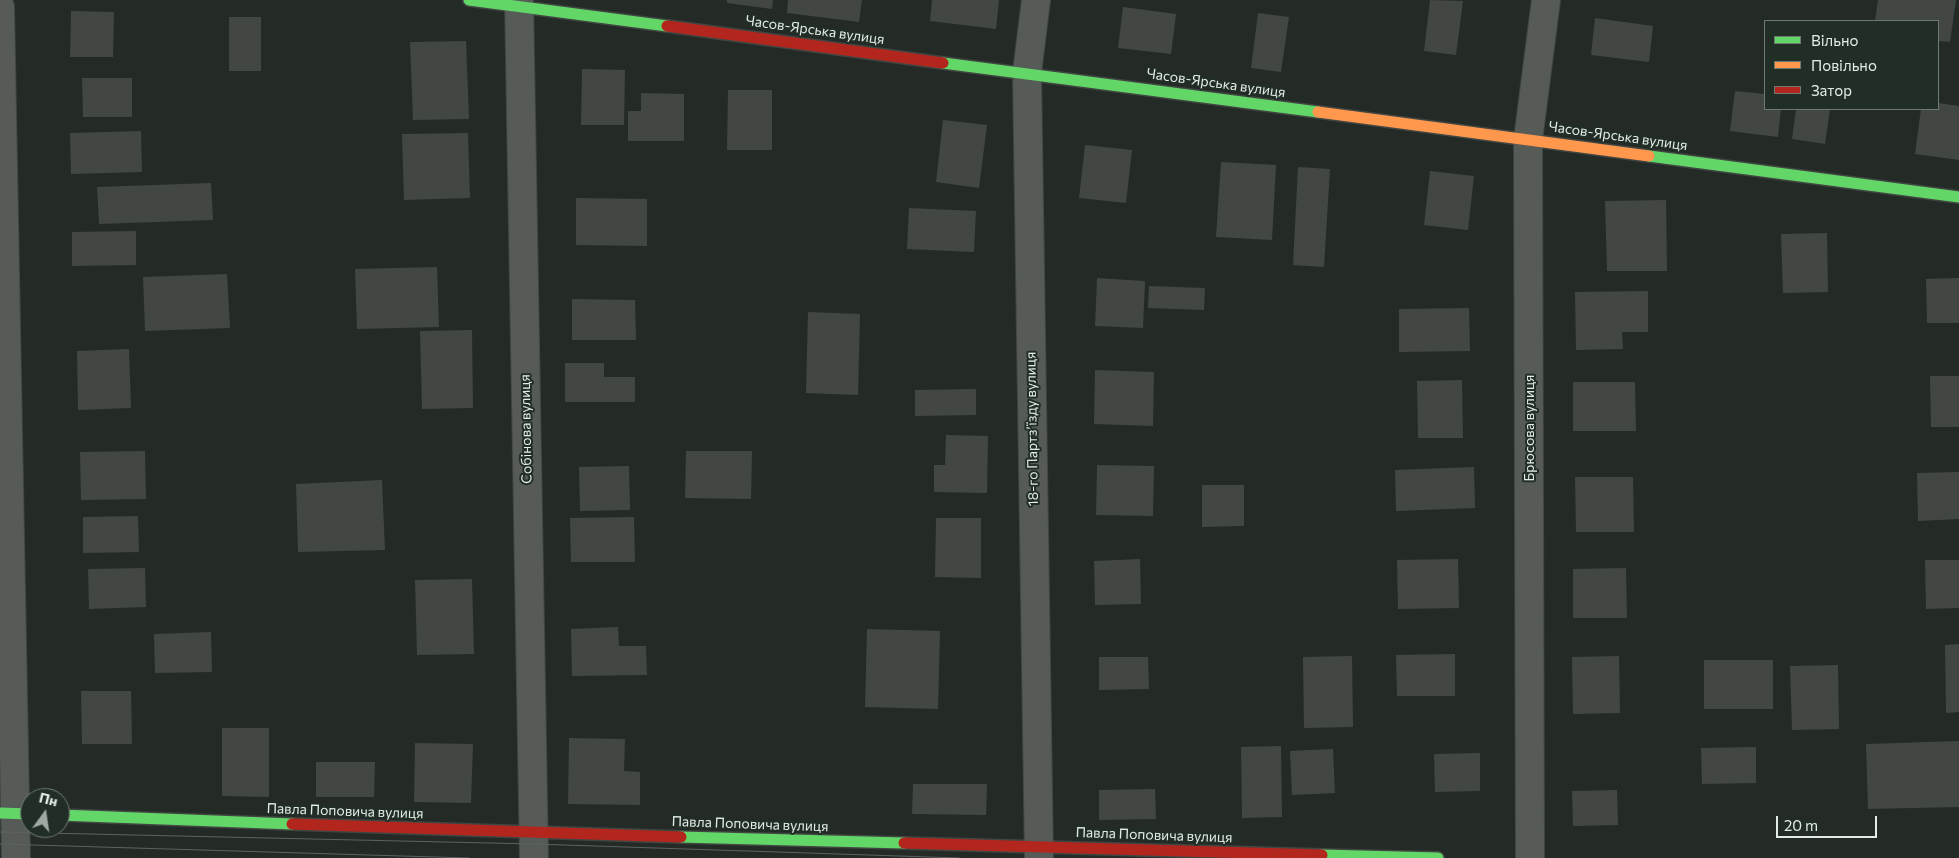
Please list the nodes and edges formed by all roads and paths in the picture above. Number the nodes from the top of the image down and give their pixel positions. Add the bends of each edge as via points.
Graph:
1 (469, 0) edge
2 (1036, 0) edge
3 (1546, 0) edge
4 (519, 3) edge
5 (0, 8) edge
6 (1027, 73) junction
7 (1528, 140) junction
8 (1959, 197) edge
9 (15, 813) edge
10 (70, 816) edge
11 (534, 846) edge
12 (1039, 852) edge
13 (16, 858) edge
14 (1438, 858) edge
15 (1530, 858) edge

1 - 4 street, Часов-Ярська вулиця
2 - 6 street, 18-го Партз’їзду вулиця
3 - 7 street, Брюсова вулиця
4 - 6 street, Часов-Ярська вулиця
4 - 11 street, Собінова вулиця
5 - 9 street
6 - 7 street, Часов-Ярська вулиця
6 - 12 street, 18-го Партз’їзду вулиця
7 - 8 street, Часов-Ярська вулиця
7 - 15 street, Брюсова вулиця
9 - 13 street
10 - 11 street, Павла Поповича вулиця
11 - 12 street, Павла Поповича вулиця
12 - 14 street, Павла Поповича вулиця

